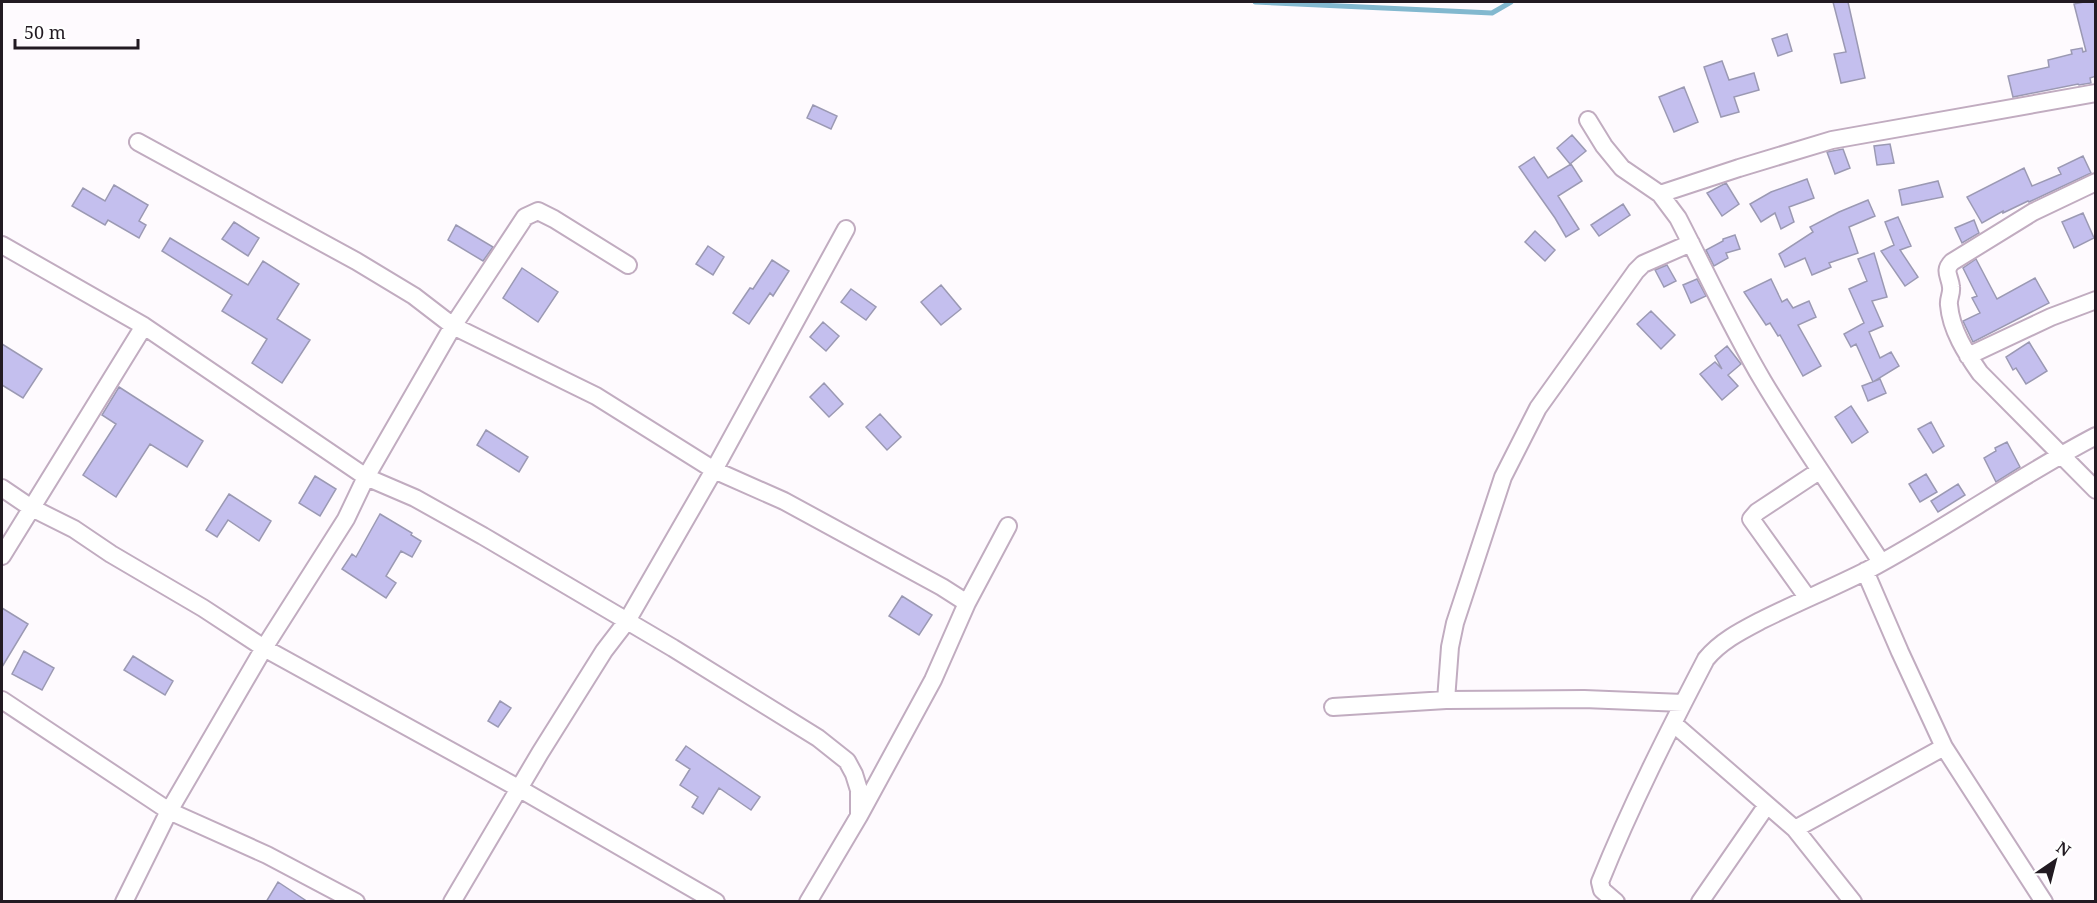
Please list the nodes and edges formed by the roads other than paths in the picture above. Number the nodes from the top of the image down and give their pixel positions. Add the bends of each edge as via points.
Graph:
1 (2096, 93) edge
2 (1588, 120) dead end
3 (138, 142) dead end
4 (2096, 182) edge
5 (1660, 194) junction
6 (846, 229) dead end
7 (1690, 243) junction
8 (2, 245) edge
9 (628, 265) dead end
10 (2096, 300) edge
11 (144, 326) junction
12 (453, 326) junction
13 (1968, 356) junction
14 (2096, 436) edge
15 (2060, 455) junction
16 (714, 470) junction
17 (1819, 471) junction
18 (366, 477) junction
19 (2, 488) edge
20 (2096, 490) edge
21 (30, 507) junction
22 (1008, 525) dead end
23 (2, 556) edge
24 (1881, 562) junction
25 (1865, 571) junction
26 (1807, 597) junction
27 (966, 603) junction
28 (627, 621) junction
29 (264, 648) junction
30 (2, 700) edge
31 (1446, 700) junction
32 (1683, 703) junction
33 (1333, 707) dead end
34 (1674, 724) junction
35 (1944, 747) junction
36 (520, 789) junction
37 (1767, 805) junction
38 (170, 811) junction
39 (859, 816) junction
40 (1794, 829) junction
41 (124, 902) edge
42 (356, 902) edge
43 (452, 902) edge
44 (716, 902) edge
45 (808, 902) edge
46 (1616, 902) edge
47 (1700, 902) edge
48 (1853, 902) edge
49 (2044, 902) edge

1 - 5 street via 1832,140
2 - 5 street via 1622,168
3 - 12 street via 356,261 414,296
4 - 13 street via 2033,212 1948,267 1952,292 1949,308
5 - 7 street
6 - 16 street
7 - 17 street via 1762,378
7 - 31 street via 1636,270 1538,408 1503,477 1462,599 1450,647
8 - 11 street
9 - 12 street via 537,211 525,217
10 - 13 street
11 - 18 street
11 - 21 street
12 - 16 street via 596,396
12 - 18 street
13 - 15 street
14 - 15 street
15 - 20 street
15 - 24 street
16 - 27 street via 784,501
16 - 28 street
17 - 24 street
17 - 26 street via 1751,519
18 - 28 street via 425,504
18 - 29 street via 346,519
19 - 21 street
21 - 23 street
21 - 29 street via 74,529
22 - 27 street
24 - 25 street
25 - 26 street
25 - 35 street
26 - 32 street via 1716,647
27 - 39 street via 933,680
28 - 36 street via 604,651
28 - 39 street via 837,752 854,774 859,790
29 - 36 street
29 - 38 street
30 - 38 street
31 - 32 street
31 - 33 street
32 - 34 street
34 - 37 street
34 - 46 street via 1600,882 1602,890
35 - 40 street
35 - 49 street
36 - 43 street
36 - 44 street
37 - 40 street
37 - 47 street
38 - 41 street
38 - 42 street via 267,855
39 - 45 street
40 - 48 street

